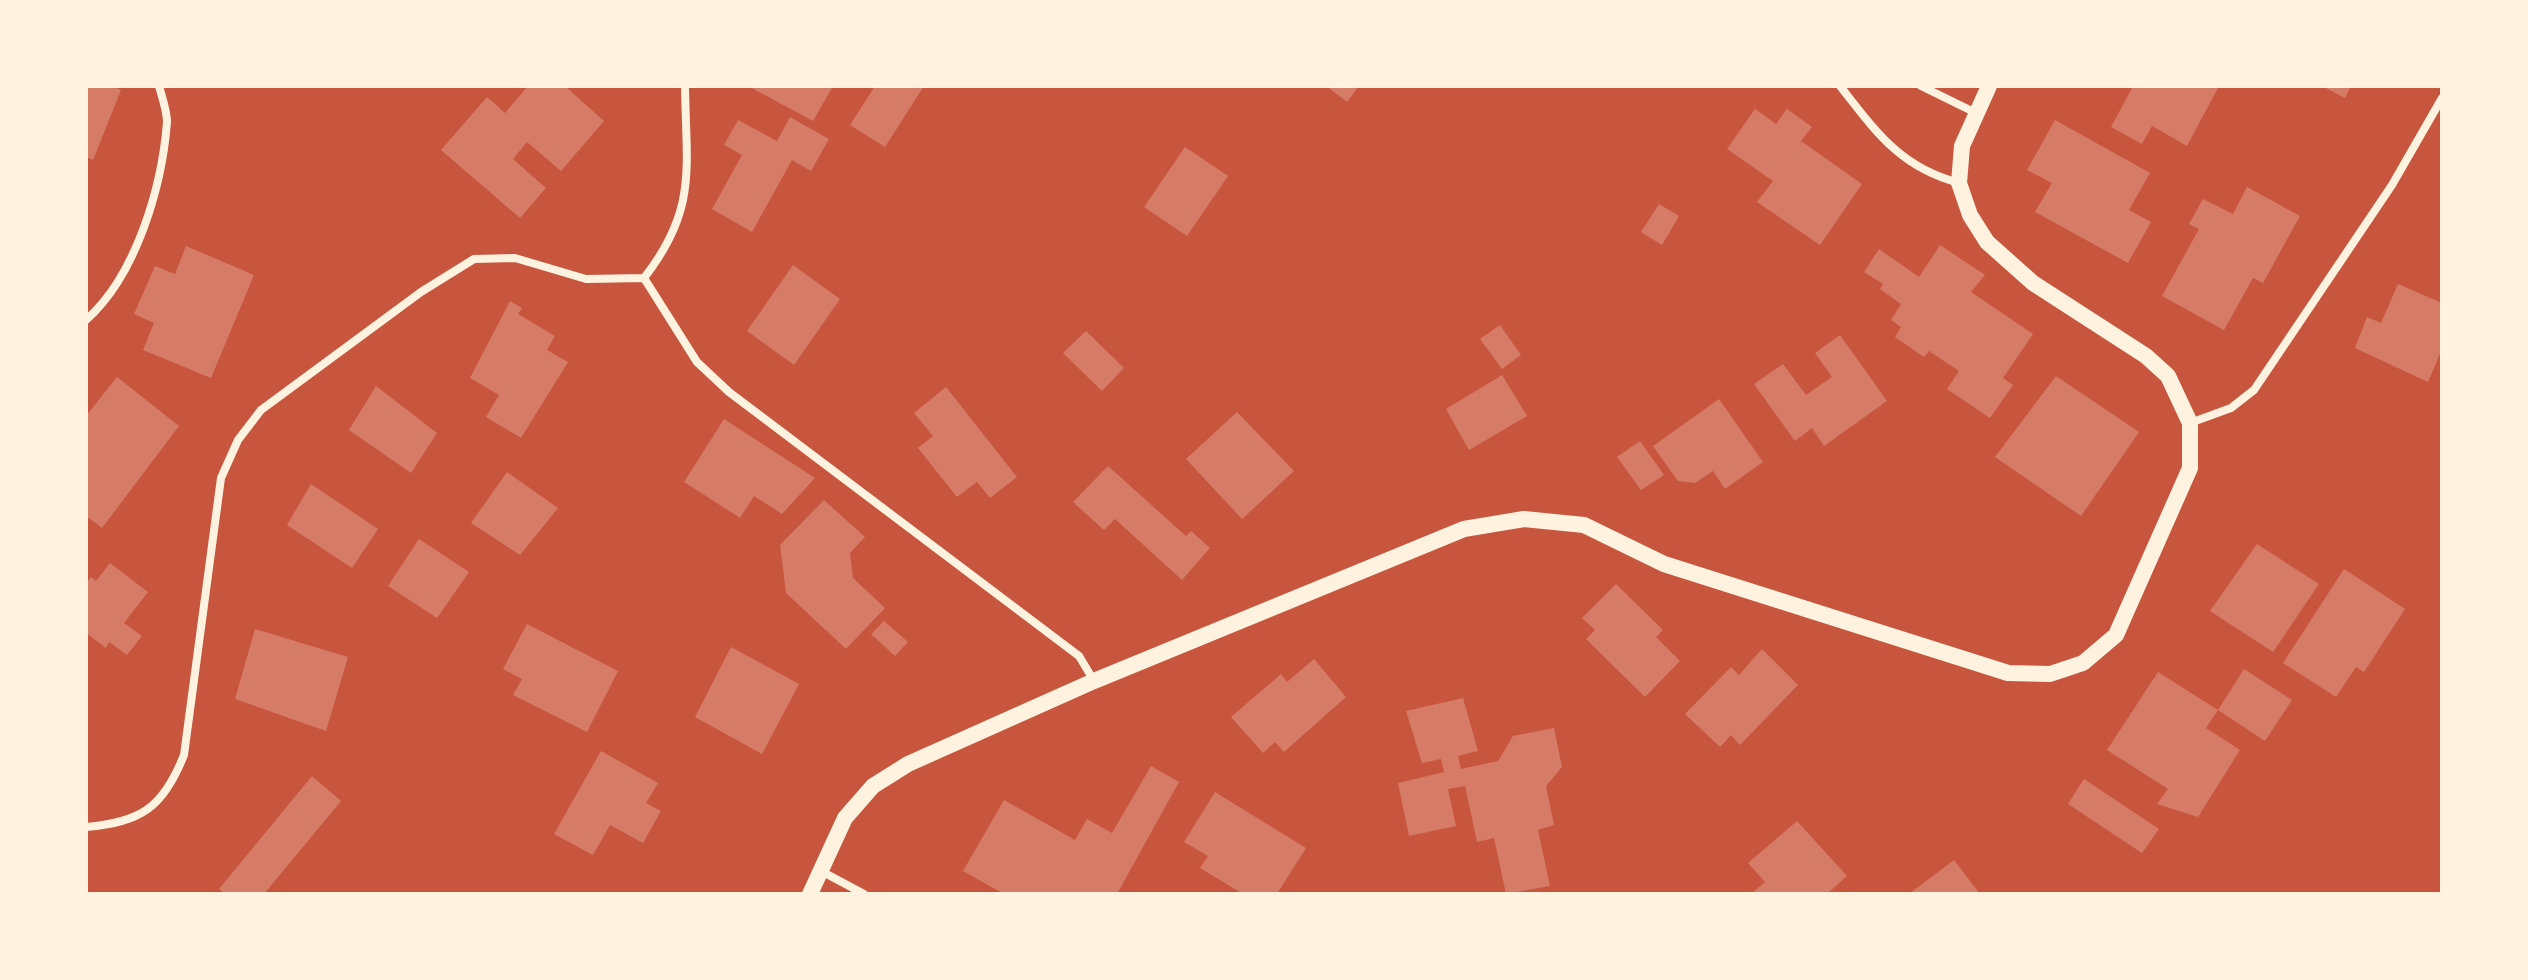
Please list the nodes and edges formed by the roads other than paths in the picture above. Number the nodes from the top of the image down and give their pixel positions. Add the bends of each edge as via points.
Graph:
1 (159, 86) edge
2 (685, 86) edge
3 (1840, 86) edge
4 (1921, 86) edge
5 (1989, 86) edge
6 (2442, 98) edge
7 (1974, 112) junction
8 (1959, 183) junction
9 (644, 278) junction
10 (86, 320) edge
11 (2190, 423) junction
12 (1094, 681) junction
13 (86, 827) edge
14 (820, 870) junction
15 (810, 894) edge
16 (864, 894) edge

1 - 10 street via 167,120 146,231 99,309
2 - 9 street via 687,194 669,246
3 - 8 street via 1906,161 1926,174
4 - 7 street
5 - 7 main road
6 - 11 street via 2392,185 2254,390 2231,408
7 - 8 main road via 1962,146
8 - 11 main road via 1987,242 2033,283 2146,356 2168,376
9 - 12 street via 697,362 729,392 1079,656
9 - 13 street via 586,279 515,258 474,259 261,410 238,440 221,478 184,755 174,781 155,806 128,822
11 - 12 main road via 2190,468 2116,635 2083,663 2050,674 2008,673 1664,564 1584,525 1524,519 1464,529
12 - 14 main road via 908,764 873,786 845,818
14 - 15 main road
14 - 16 street

